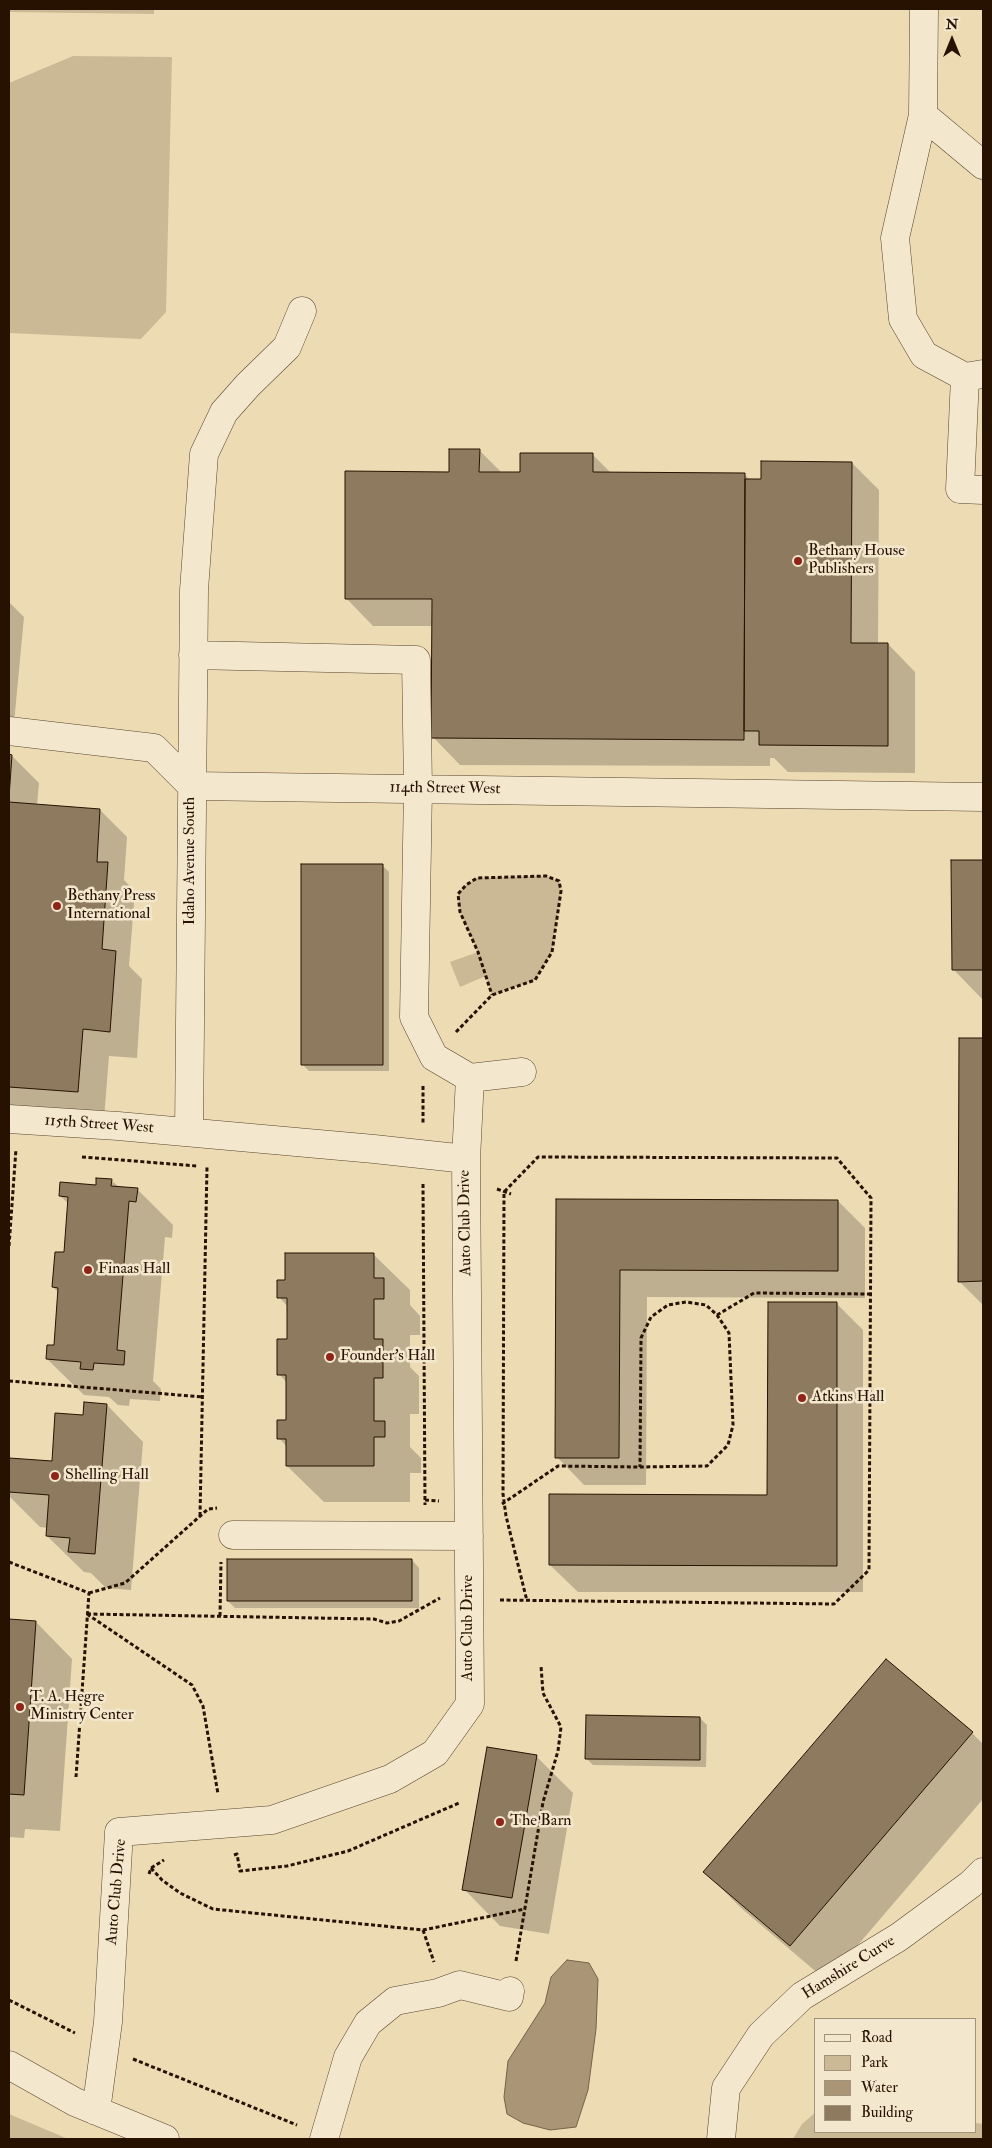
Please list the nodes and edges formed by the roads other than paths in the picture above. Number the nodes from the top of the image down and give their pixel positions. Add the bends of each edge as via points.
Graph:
1 (924, 9) edge
2 (923, 115) junction
3 (983, 165) edge
4 (302, 311) dead end
5 (974, 375) edge
6 (983, 490) edge
7 (193, 655) junction
8 (9, 731) edge
9 (192, 786) junction
10 (418, 788) junction
11 (983, 798) edge
12 (522, 1072) dead end
13 (470, 1078) junction
14 (13, 1130) edge
15 (189, 1132) junction
16 (466, 1159) junction
17 (233, 1534) road end
18 (469, 1536) junction
19 (983, 1872) edge
20 (510, 1991) road end
21 (9, 2065) edge
22 (96, 2111) junction
23 (325, 2137) edge
24 (166, 2139) edge
25 (721, 2139) edge

1 - 2 street
2 - 3 street
2 - 5 street via 895,238 903,319 924,355
4 - 7 street, Idaho Avenue South via 287,347 224,412 204,454 194,590
5 - 6 street via 960,490
7 - 9 street, Idaho Avenue South
7 - 10 street via 416,660
8 - 9 street via 154,748
9 - 10 street, 114th Street West
9 - 15 street, Idaho Avenue South
10 - 11 street, 114th Street West
10 - 13 street via 414,1017 434,1057
12 - 13 street
13 - 16 street
14 - 15 street, 115th Street West via 118,1126
15 - 16 street, Auto Club Drive
16 - 18 street, Auto Club Drive
17 - 18 street
18 - 22 street, Auto Club Drive via 470,1704 435,1753 390,1779 272,1820 119,1832 108,2022
19 - 25 street, Hamshire Curve via 899,1936 802,1996 761,2035 726,2088
20 - 23 street via 509,1997 460,1985 395,2002 368,2024 348,2057
21 - 22 street
22 - 24 street

